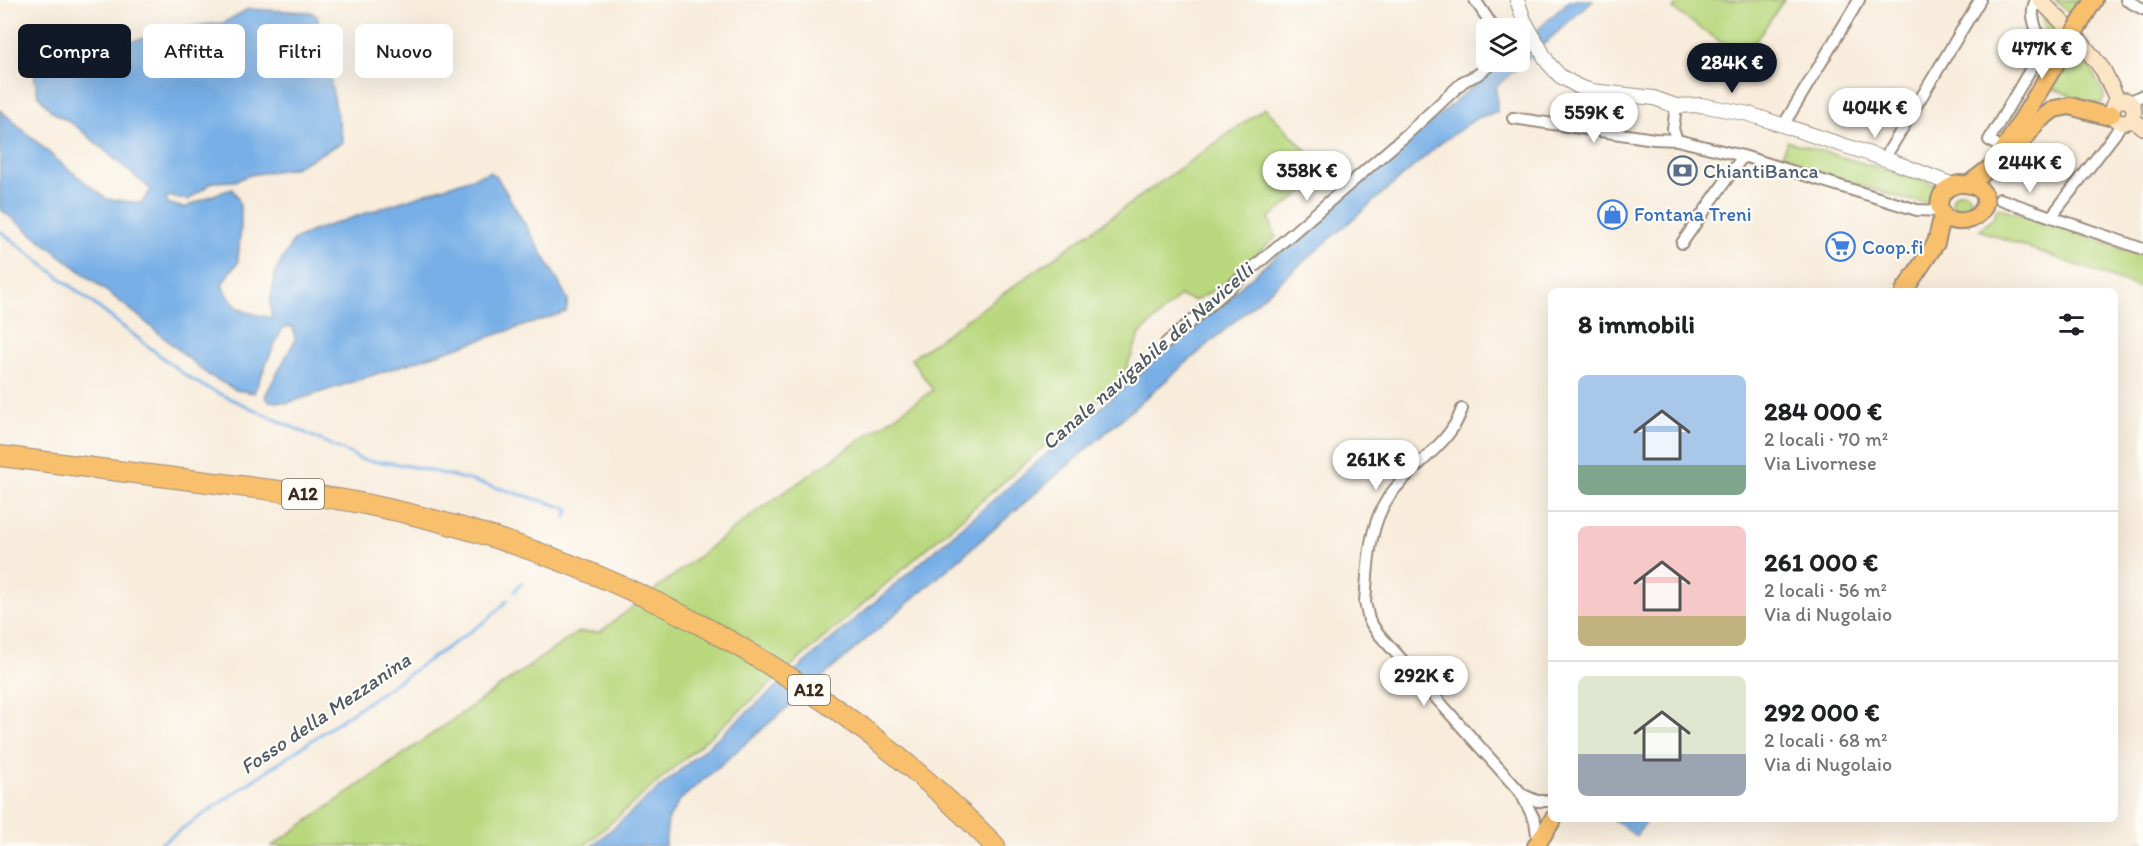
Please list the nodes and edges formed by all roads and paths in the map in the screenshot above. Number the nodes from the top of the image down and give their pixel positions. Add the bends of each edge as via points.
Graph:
1 (1475, 0) edge
2 (1517, 0) edge
3 (1859, 0) edge
4 (1980, 0) edge
5 (2038, 0) edge
6 (2094, 0) edge
7 (2126, 0) edge
8 (2143, 9) edge
9 (1487, 18) edge
10 (2073, 25) junction
11 (2074, 44) junction
12 (1482, 72) edge
13 (1676, 106) junction
14 (2128, 111) edge
15 (1513, 117) dead end
16 (1784, 124) junction
17 (1677, 140) junction
18 (1743, 156) junction
19 (1998, 158) junction
20 (1884, 159) junction
21 (1961, 185) junction
22 (1992, 197) junction
23 (1942, 213) junction
24 (2051, 217) junction
25 (1961, 221) junction
26 (1682, 243) dead end
27 (2143, 249) edge
28 (1906, 288) edge
29 (1916, 288) edge
30 (1166, 343) dead end
31 (1462, 409) dead end
32 (0, 456) edge
33 (0, 468) edge
34 (594, 580) junction
35 (1521, 793) junction
36 (1548, 801) edge
37 (1551, 822) edge
38 (1537, 844) edge
39 (979, 846) edge
40 (995, 846) edge

1 - 9 street
2 - 13 street via 1548,63 1560,76 1593,91 1654,98
3 - 16 street
4 - 20 street
5 - 10 main road
5 - 19 street via 2031,12 2041,42 2040,53 1989,140
6 - 10 main road
7 - 8 street
10 - 11 main road, bridge
11 - 14 main road via 2103,70
11 - 19 main road
12 - 30 street via 1464,81
13 - 16 street via 1701,105
13 - 17 street via 1673,129
14 - 19 main road via 2106,116 2070,106 2054,109 2037,122 2019,146
14 - 24 street
15 - 17 street
16 - 20 street
17 - 18 street
18 - 23 street via 1917,210
18 - 26 street
19 - 21 main road
19 - 22 main road
20 - 21 street
21 - 22 main road via 1980,189
21 - 23 main road via 1944,192 1940,199
22 - 24 street
22 - 25 main road via 1982,212
23 - 25 main road
23 - 28 main road via 1936,243
24 - 27 street
25 - 29 main road
31 - 35 street via 1448,434 1384,505 1372,539 1366,611 1377,632
32 - 34 highway, A12 via 352,501 552,556
33 - 34 highway, A12 via 348,512 431,530
34 - 39 highway, A12 via 759,671 798,697 896,771
34 - 40 highway, A12 via 694,621 811,692 897,755
35 - 36 street via 1537,801
35 - 38 street via 1535,821
37 - 38 main road

